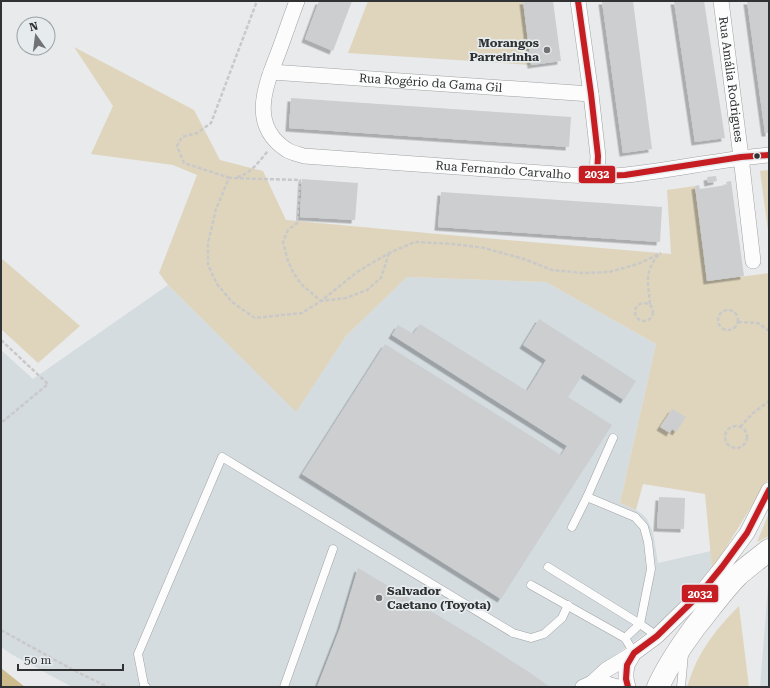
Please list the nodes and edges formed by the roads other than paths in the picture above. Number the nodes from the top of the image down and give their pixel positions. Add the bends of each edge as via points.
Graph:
1 (297, 1) edge
2 (578, 1) edge
3 (721, 1) edge
4 (271, 72) junction
5 (591, 94) junction
6 (769, 155) edge
7 (741, 157) junction
8 (597, 176) junction
9 (753, 261) dead end
10 (613, 438) dead end
11 (769, 490) edge
12 (587, 497) junction
13 (572, 527) dead end
14 (333, 550) dead end
15 (769, 550) edge
16 (548, 567) dead end
17 (531, 585) dead end
18 (568, 606) junction
19 (640, 624) junction
20 (657, 636) junction
21 (624, 638) junction
22 (685, 641) junction
23 (634, 653) junction
24 (588, 685) edge
25 (146, 687) edge
26 (284, 687) edge
27 (617, 687) edge
28 (628, 687) edge
29 (658, 687) edge
30 (681, 687) edge

1 - 4 street
2 - 5 street
3 - 7 street, Rua Amália Rodrigues
4 - 5 street, Rua Rogério da Gama Gil
4 - 8 street, Rua Fernando Carvalho via 264,92 264,121 273,137 288,151 304,156
5 - 8 street via 598,156
6 - 7 street, Rua Fernando Carvalho
7 - 8 street, Rua Fernando Carvalho via 625,175
7 - 9 street, Rua Amália Rodrigues
10 - 12 lane
11 - 20 street via 747,533 722,567 700,594
12 - 13 lane
12 - 19 lane via 635,517 644,527 651,569
14 - 26 lane
15 - 22 main road via 730,584
16 - 19 lane
17 - 18 lane
18 - 21 lane
18 - 25 lane via 562,618 544,634 531,638 513,633 222,457 138,654
19 - 20 lane
19 - 21 lane
20 - 22 street via 666,640
20 - 23 street
21 - 23 lane
22 - 29 main road
22 - 30 lane
23 - 24 street via 606,670
23 - 28 street via 627,665
24 - 27 street via 607,684

